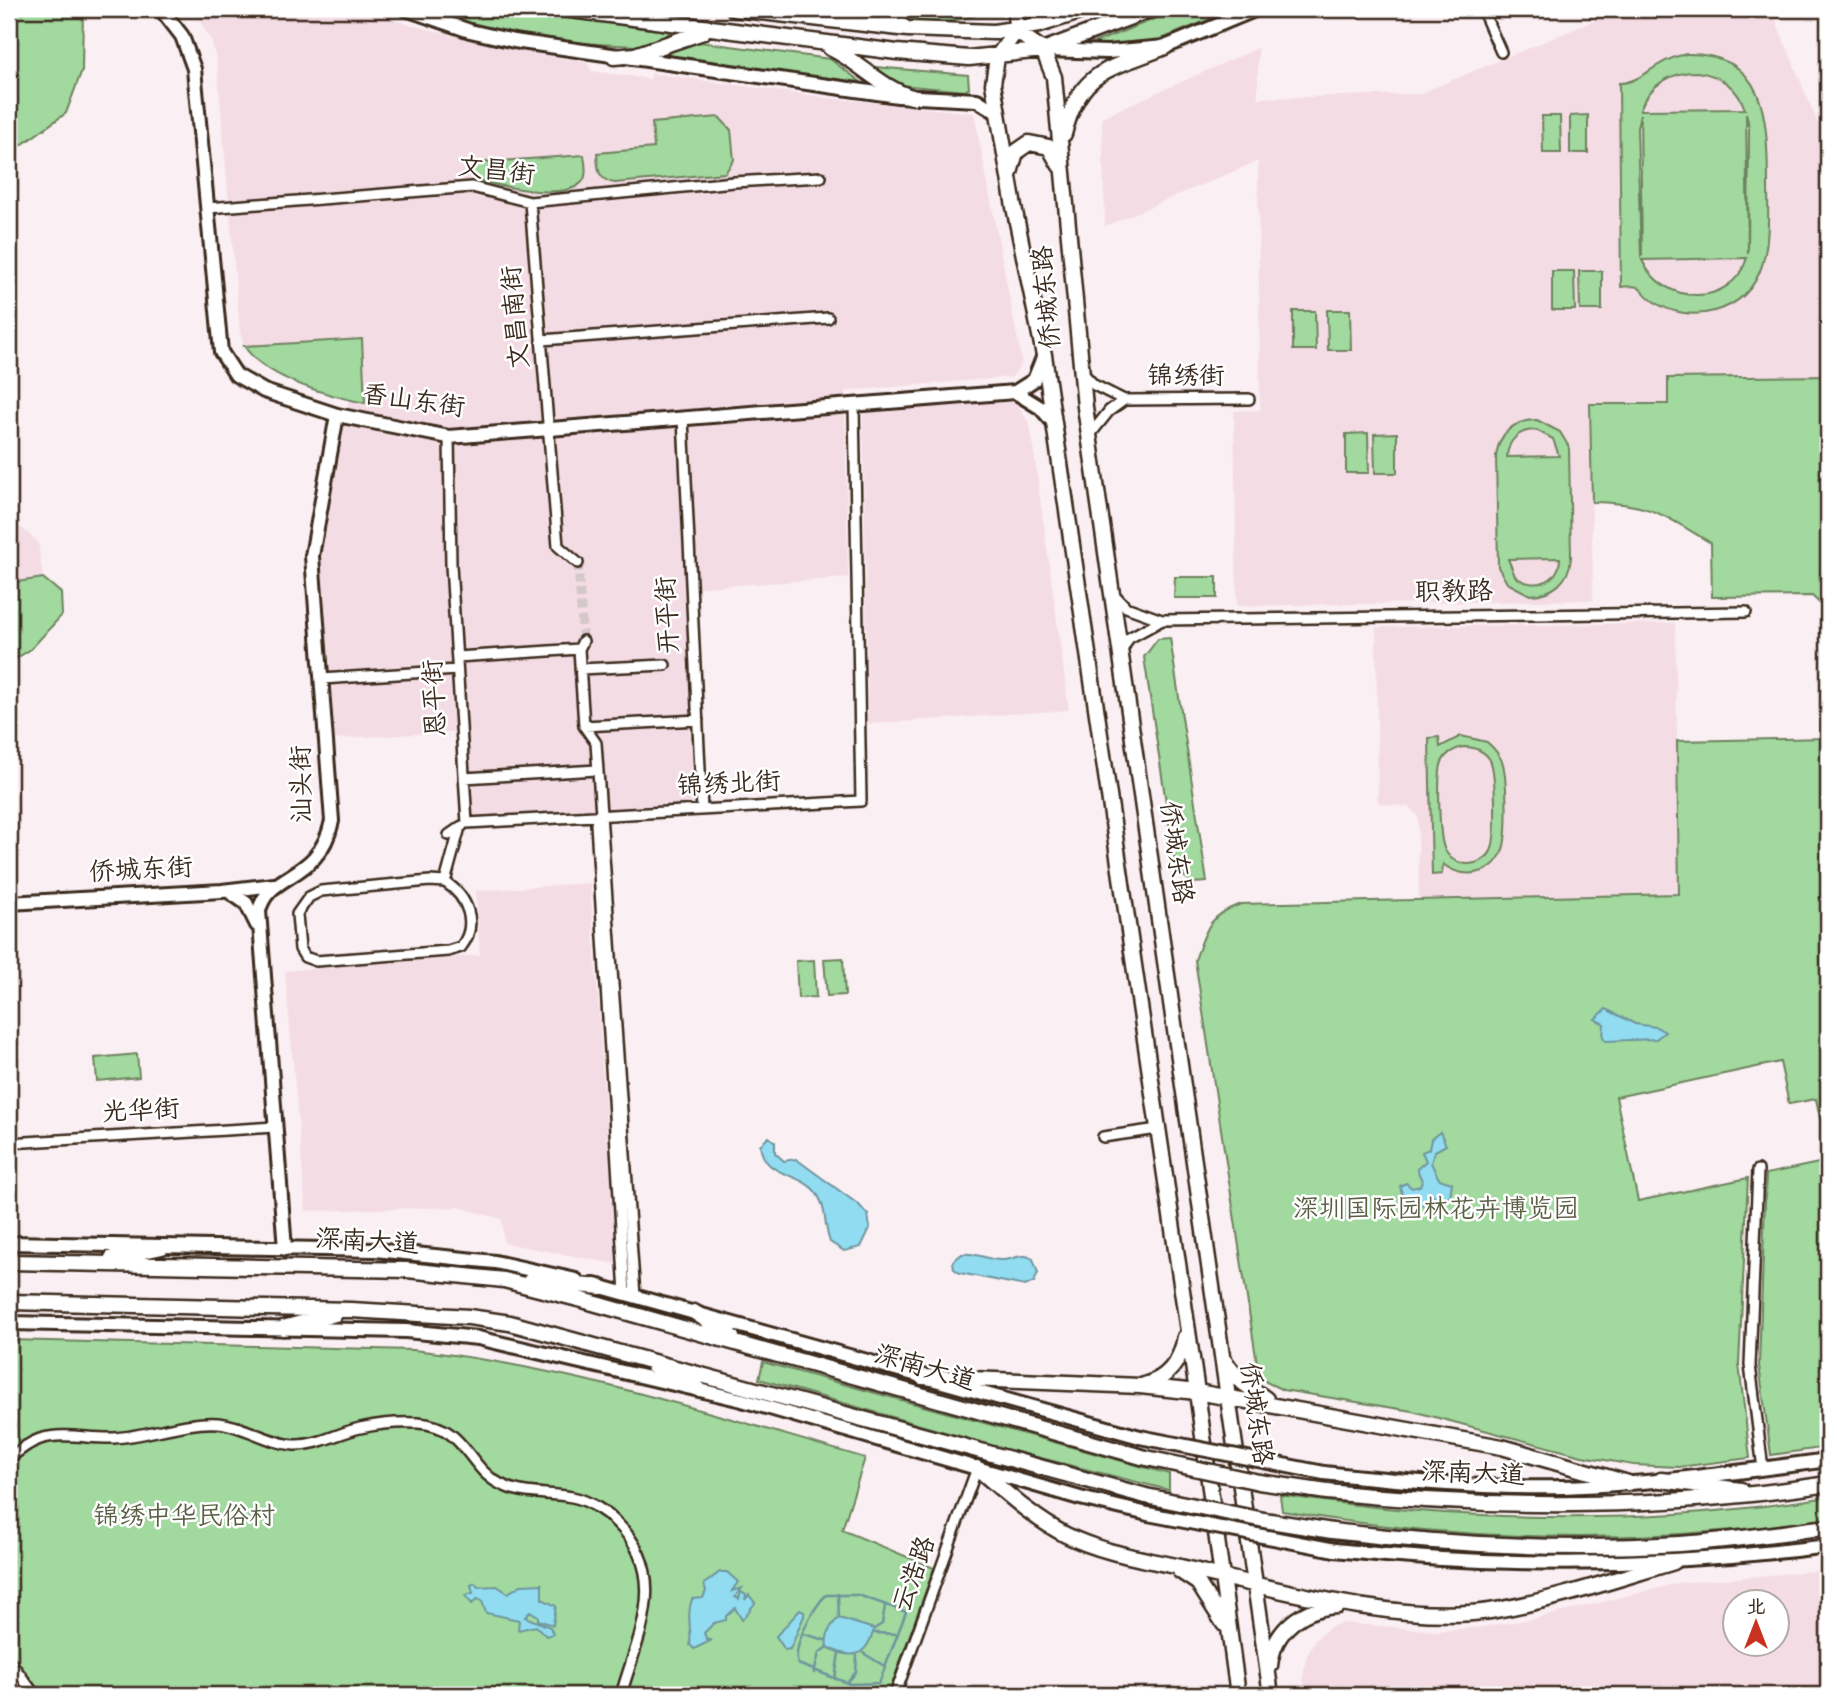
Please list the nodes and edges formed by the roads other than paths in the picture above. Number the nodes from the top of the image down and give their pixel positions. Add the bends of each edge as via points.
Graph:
1 (161, 9) edge
2 (406, 9) edge
3 (563, 9) edge
4 (734, 9) edge
5 (880, 9) edge
6 (1015, 9) edge
7 (1090, 9) edge
8 (1152, 9) edge
9 (1257, 9) edge
10 (1482, 9) edge
11 (908, 29) junction
12 (715, 30) junction
13 (1016, 31) junction
14 (816, 42) junction
15 (1166, 47) junction
16 (1043, 50) junction
17 (1501, 52) dead end
18 (614, 57) junction
19 (997, 57) junction
20 (912, 97) junction
21 (998, 113) junction
22 (1062, 142) junction
23 (821, 177) dead end
24 (1008, 178) junction
25 (1066, 188) junction
26 (530, 202) junction
27 (208, 208) junction
28 (828, 318) dead end
29 (542, 340) junction
30 (1044, 355) junction
31 (1081, 370) junction
32 (1016, 391) junction
33 (1249, 399) dead end
34 (1124, 400) junction
35 (854, 405) junction
36 (337, 415) junction
37 (683, 418) junction
38 (1054, 423) junction
39 (550, 429) junction
40 (1089, 436) junction
41 (449, 437) junction
42 (578, 563) tunnel mouth
43 (1111, 591) junction
44 (1746, 612) dead end
45 (1162, 620) junction
46 (1120, 653) junction
47 (457, 657) junction
48 (666, 664) dead end
49 (580, 669) junction
50 (457, 670) junction
51 (322, 678) junction
52 (698, 720) junction
53 (584, 726) junction
54 (597, 770) junction
55 (464, 778) junction
56 (702, 810) junction
57 (599, 816) junction
58 (463, 825) junction
59 (449, 835) dead end
60 (445, 882) junction
61 (276, 885) junction
62 (222, 891) junction
63 (9, 903) edge
64 (259, 933) junction
65 (275, 1127) junction
66 (1158, 1129) junction
67 (1103, 1137) dead end
68 (9, 1143) edge
69 (1758, 1170) dead end
70 (9, 1243) edge
71 (162, 1247) junction
72 (285, 1249) junction
73 (9, 1262) edge
74 (87, 1264) junction
75 (503, 1280) junction
76 (601, 1287) junction
77 (630, 1294) junction
78 (9, 1302) edge
79 (351, 1310) junction
80 (694, 1312) junction
81 (9, 1323) edge
82 (1187, 1325) junction
83 (283, 1328) junction
84 (744, 1345) junction
85 (624, 1352) junction
86 (1220, 1353) junction
87 (922, 1377) junction
88 (1140, 1386) junction
89 (699, 1389) junction
90 (1197, 1392) junction
91 (1226, 1396) junction
92 (1280, 1406) junction
93 (9, 1459) edge
94 (1828, 1460) edge
95 (977, 1468) junction
96 (1763, 1469) junction
97 (1661, 1480) junction
98 (1628, 1483) junction
99 (1828, 1484) edge
100 (1774, 1492) junction
101 (1828, 1527) edge
102 (1828, 1546) edge
103 (1159, 1562) junction
104 (1674, 1562) junction
105 (1221, 1577) junction
106 (1254, 1584) junction
107 (1363, 1605) junction
108 (1229, 1636) junction
109 (9, 1660) edge
110 (1268, 1680) junction
111 (35, 1695) edge
112 (621, 1695) edge
113 (895, 1695) edge
114 (1238, 1695) edge
115 (1270, 1695) edge

1 - 27 main road, 香山东街 via 182,36 191,58
2 - 18 main road via 470,31
3 - 12 main road
4 - 11 main road
5 - 11 main road
6 - 13 main road
7 - 13 main road
8 - 16 main road
9 - 15 main road
10 - 17 street
11 - 13 main road
12 - 14 main road
12 - 18 main road
13 - 16 main road
13 - 19 main road
14 - 19 main road
14 - 20 main road
15 - 16 main road via 1108,52
15 - 22 main road via 1085,84 1070,110
16 - 19 main road
16 - 22 main road, 侨城东路 via 1054,77
18 - 20 main road
19 - 21 main road, 侨城东路 via 993,70
20 - 21 main road via 977,100
21 - 24 main road, 侨城东路
22 - 25 main road, 侨城东路
23 - 26 street, 文昌街
24 - 25 main road via 1016,152 1036,142 1054,152
24 - 30 main road, 侨城东路
25 - 31 main road, 侨城东路
26 - 27 street, 文昌街 via 472,187
26 - 29 street, 文昌南街
27 - 36 main road, 香山东街 via 217,336 224,361 252,386
28 - 29 street
29 - 39 street, 文昌南街
30 - 32 main road via 1034,380
30 - 38 main road, 侨城东路
31 - 34 street, 锦绣街 via 1094,385
31 - 40 main road, 侨城东路
32 - 35 main road, 香山东街
32 - 38 main road
33 - 34 street, 锦绣街
34 - 40 street, 锦绣街 via 1108,411
35 - 37 main road, 香山东街
35 - 56 street, 锦绣北街 via 861,801
36 - 41 main road, 香山东街
36 - 51 main road, 汕头街 via 312,556
37 - 39 main road, 香山东街
37 - 52 street, 开平街
38 - 66 main road, 侨城东路
39 - 41 main road, 香山东街
39 - 42 street, 文昌南街 via 558,546
40 - 43 main road, 侨城东路
41 - 47 street, 恩平街
43 - 45 street, 职教路 via 1126,607
43 - 46 main road, 侨城东路
44 - 45 street, 职教路
45 - 46 street, 职教路 via 1129,638
46 - 86 main road, 侨城东路
47 - 49 street via 581,645
47 - 50 street, 恩平街
48 - 49 street
49 - 53 street
50 - 51 street
50 - 55 street, 恩平街
51 - 61 main road, 汕头街 via 330,833 312,863
52 - 53 street
52 - 56 street, 开平街
53 - 54 street via 596,743
54 - 55 street
54 - 57 street
55 - 58 street, 恩平街
56 - 57 street, 锦绣北街
57 - 58 street
57 - 77 street via 603,823
58 - 59 street
58 - 60 street, 恩平街
60 - 60 street via 321,891 309,897 297,914 300,949 316,961 461,947 469,931 467,904 459,891
61 - 62 main road, 侨城东街
61 - 64 main road via 261,902
62 - 63 main road, 侨城东街
62 - 64 main road via 236,894 246,903
64 - 65 main road
65 - 68 street, 光华街
65 - 72 main road
66 - 67 street
66 - 82 main road, 侨城东路
69 - 96 street via 1750,1365
70 - 71 main road
71 - 72 main road
71 - 74 main road
72 - 76 main road via 435,1255 507,1265
73 - 74 main road, 深南大道
74 - 75 main road, 深南大道 via 369,1269
75 - 76 main road
75 - 84 main road, 深南大道
76 - 77 main road
77 - 80 main road
78 - 79 main road
79 - 83 main road
79 - 85 main road via 510,1323
80 - 84 main road
80 - 87 main road
81 - 83 main road
82 - 88 main road via 1181,1353 1170,1371
82 - 90 main road, 侨城东路
83 - 89 main road via 478,1338
84 - 100 main road, 深南大道, bridge via 1142,1457 1327,1492 1458,1502 1608,1505
85 - 89 main road
85 - 101 main road, bridge via 1146,1496 1332,1531 1534,1547 1680,1544
86 - 91 main road, 侨城东路
86 - 92 main road via 1249,1390
87 - 88 main road
87 - 98 main road, bridge via 1140,1437 1324,1473 1457,1484 1562,1487
88 - 90 main road
89 - 95 main road
90 - 91 main road
90 - 105 main road, 侨城东路
91 - 92 main road
91 - 106 main road, 侨城东路
92 - 98 main road via 1502,1447
93 - 112 street via 40,1439 113,1438 201,1423 221,1423 277,1443 306,1445 385,1424 437,1427 453,1434 494,1480 519,1492 573,1497 605,1512 625,1531 646,1570 648,1597
94 - 96 main road
95 - 103 main road via 1045,1524 1068,1536
95 - 104 main road, bridge via 1148,1514 1335,1550 1460,1560
95 - 113 street, 云浩路
96 - 97 main road
97 - 98 main road
97 - 100 main road
99 - 100 main road, 深南大道
102 - 104 main road
103 - 105 main road
103 - 108 main road via 1198,1583
104 - 107 main road via 1489,1611 1435,1613
105 - 106 main road
105 - 108 main road, 侨城东路
106 - 107 main road
106 - 110 main road, 侨城东路
107 - 110 main road via 1327,1607 1301,1615 1273,1648
108 - 114 main road, 侨城东路
109 - 111 street
110 - 115 main road, 侨城东路

